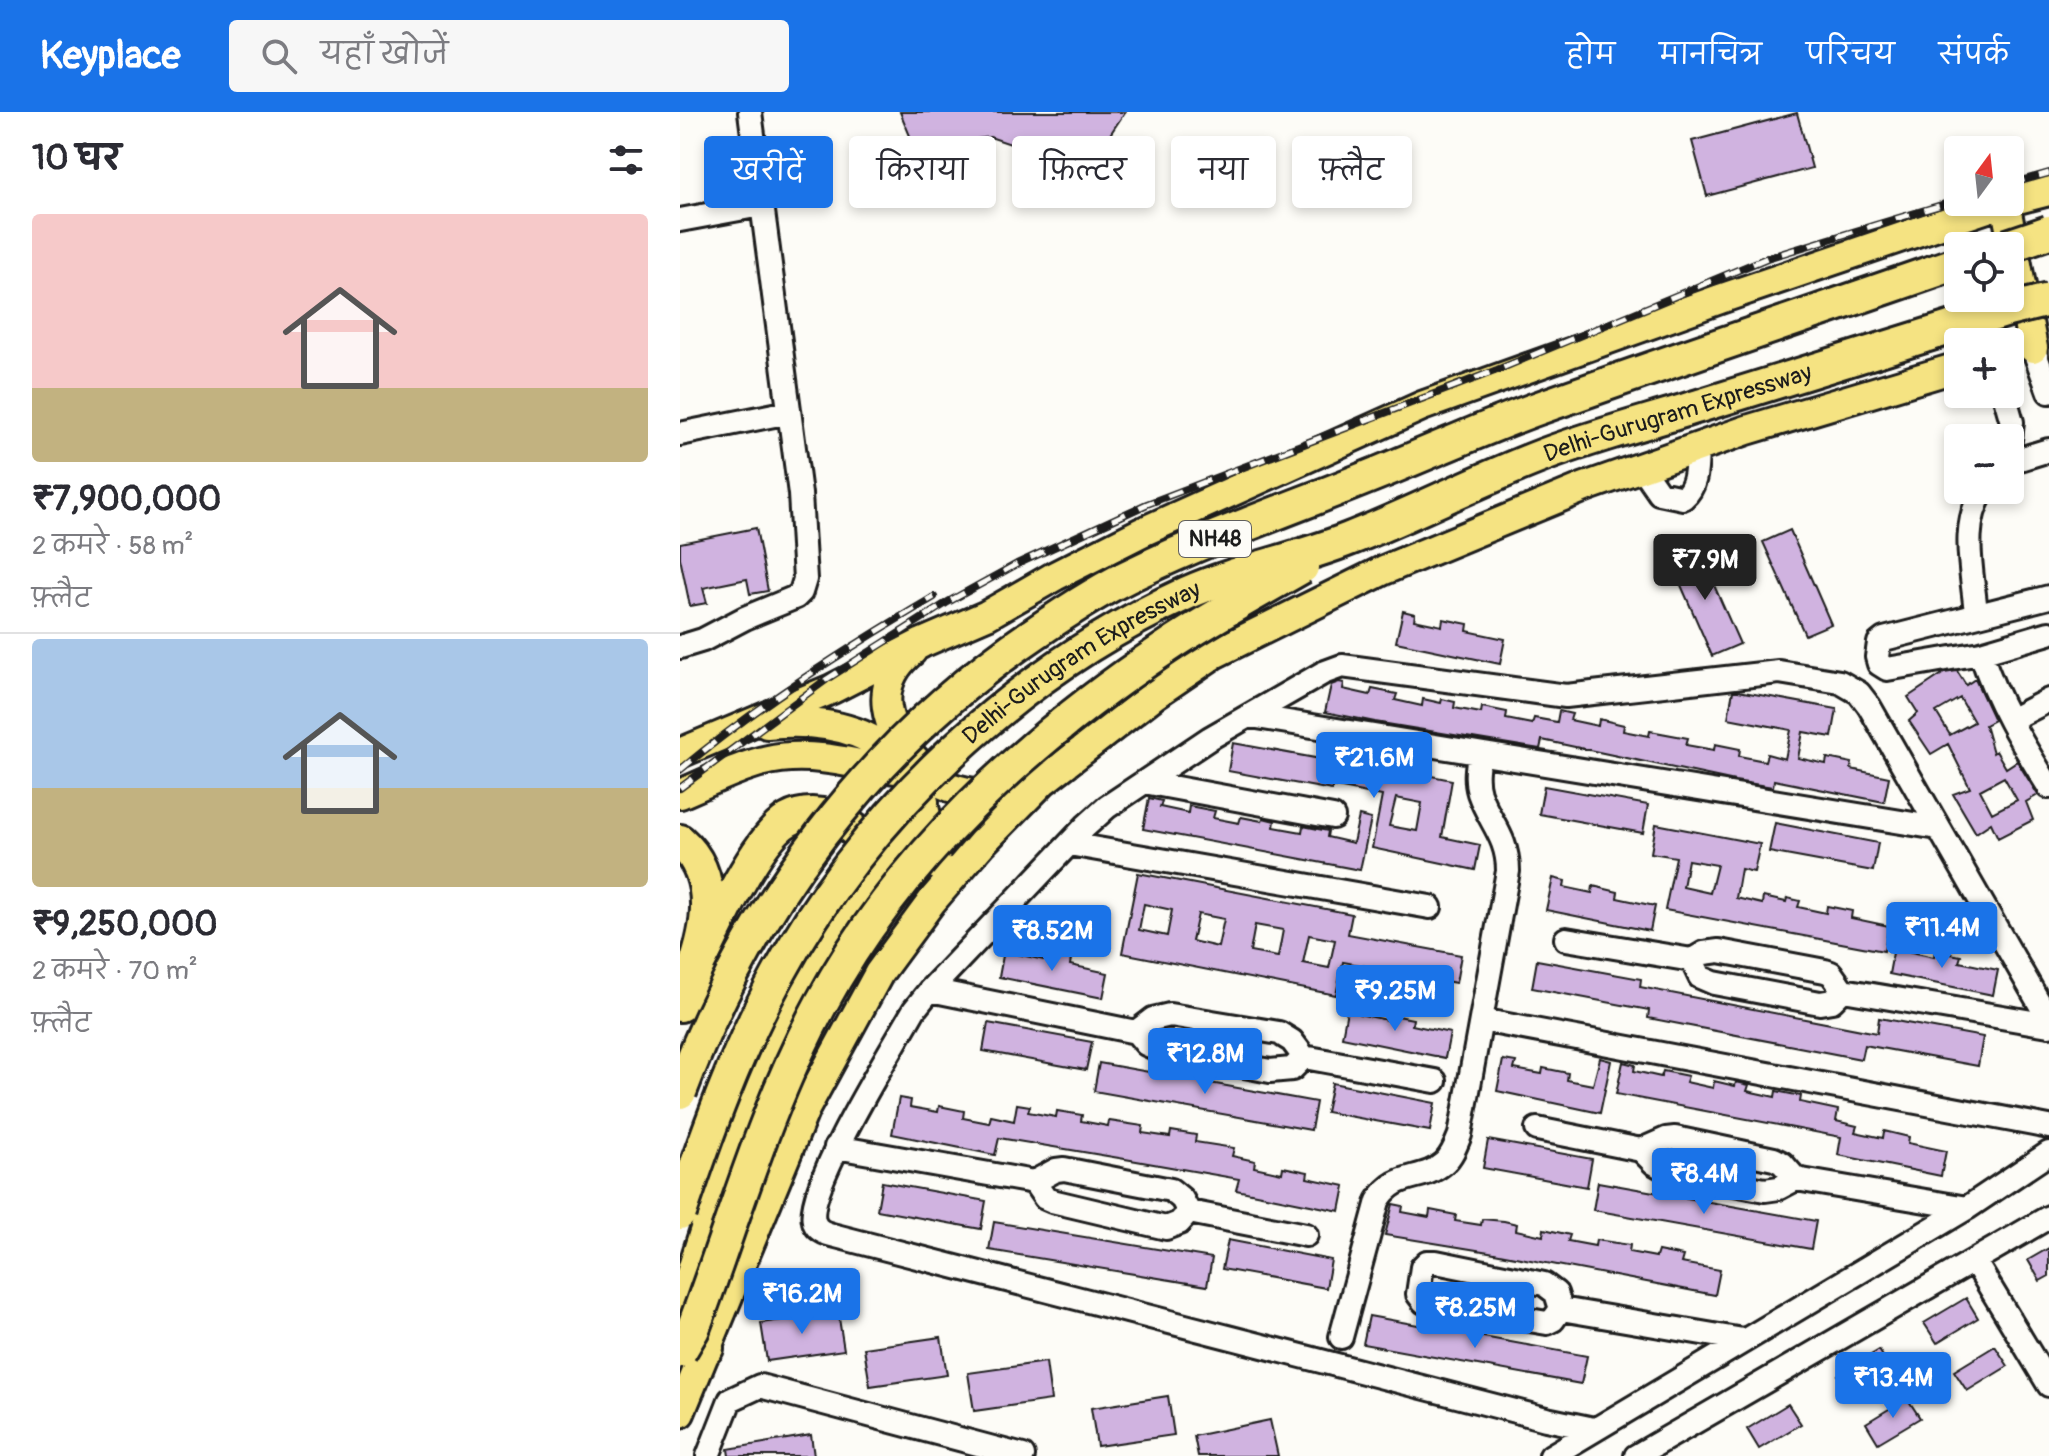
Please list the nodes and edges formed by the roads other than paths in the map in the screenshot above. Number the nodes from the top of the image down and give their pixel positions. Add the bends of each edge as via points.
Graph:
1 (750, 112) edge
2 (753, 136) edge
3 (2049, 191) edge
4 (2024, 197) edge
5 (745, 208) edge
6 (761, 208) edge
7 (1965, 216) edge
8 (2008, 216) edge
9 (680, 220) edge
10 (2049, 232) edge
11 (2024, 241) edge
12 (1944, 268) edge
13 (2049, 300) edge
14 (2031, 349) edge
15 (1944, 371) edge
16 (2049, 392) edge
17 (789, 412) junction
18 (680, 434) edge
19 (1697, 448) junction
20 (2049, 450) edge
21 (2024, 458) edge
22 (1641, 467) junction
23 (1247, 486) junction
24 (1977, 504) edge
25 (1346, 541) junction
26 (2049, 597) edge
27 (1302, 611) junction
28 (1976, 614) junction
29 (2049, 633) edge
30 (922, 643) junction
31 (680, 647) edge
32 (1981, 653) junction
33 (1878, 660) junction
34 (1859, 693) junction
35 (2049, 700) edge
36 (1251, 716) junction
37 (2010, 720) junction
38 (724, 735) junction
39 (680, 753) edge
40 (1479, 754) junction
41 (905, 770) junction
42 (1043, 781) junction
43 (1144, 782) junction
44 (2049, 787) edge
45 (680, 794) edge
46 (922, 802) junction
47 (1333, 817) dead end
48 (1938, 828) junction
49 (680, 841) edge
50 (1069, 844) junction
51 (941, 891) junction
52 (1430, 907) dead end
53 (858, 910) junction
54 (1566, 939) dead end
55 (1692, 960) junction
56 (930, 990) junction
57 (1843, 990) junction
58 (685, 994) edge
59 (1481, 1020) junction
60 (2049, 1023) edge
61 (1136, 1032) junction
62 (1304, 1057) junction
63 (1435, 1081) dead end
64 (680, 1092) edge
65 (2049, 1127) edge
66 (1537, 1129) dead end
67 (836, 1147) junction
68 (1641, 1150) junction
69 (2049, 1153) edge
70 (1796, 1179) junction
71 (1034, 1182) junction
72 (1967, 1208) junction
73 (1189, 1212) junction
74 (680, 1213) edge
75 (2049, 1217) edge
76 (1306, 1235) dead end
77 (1975, 1262) junction
78 (695, 1267) junction
79 (1561, 1309) junction
80 (680, 1318) edge
81 (1341, 1337) dead end
82 (1743, 1340) junction
83 (693, 1350) edge
84 (2049, 1385) edge
85 (680, 1413) edge
86 (1594, 1429) junction
87 (708, 1456) edge
88 (1023, 1456) edge
89 (1551, 1456) edge
90 (1636, 1456) edge

1 - 2 street
3 - 4 main road
5 - 9 street
6 - 17 street
7 - 23 main road via 1422,406
8 - 14 main road
10 - 11 highway, bridge
12 - 64 highway, Delhi-Gurugram Expressway / NH48, bridge via 1533,410 1136,572 1050,622 959,688 883,761 818,837 731,975
13 - 25 highway, Delhi-Gurugram Expressway / NH48, bridge via 1546,454
14 - 16 street
15 - 19 main road
17 - 18 street
17 - 31 street via 804,585 785,603
19 - 22 main road
19 - 22 street via 1692,490 1683,498 1659,493
20 - 21 street
22 - 27 main road via 1384,570
23 - 27 main road via 1230,499 1216,525 1214,545 1220,563 1231,582 1254,602 1283,612
23 - 30 main road via 1142,532 987,615
24 - 28 street via 1969,527
25 - 74 highway, Delhi-Gurugram Expressway / NH48, bridge via 1231,576 1128,624 1022,694 926,777 839,880 779,972 731,1073
25 - 83 highway, bridge via 1168,646 1073,715 957,820 877,914 821,1003 774,1104 693,1329
26 - 28 street
27 - 42 main road via 1214,654
28 - 33 street via 1884,639
29 - 32 street
30 - 38 main road
30 - 42 main road via 901,660 888,690 887,720 904,749 934,780 973,794 1002,795
32 - 33 street via 1887,669
32 - 37 street
33 - 34 street
34 - 36 street via 1840,682 1779,672 1566,696 1342,666
34 - 48 street
35 - 37 street
36 - 40 street
36 - 43 street
37 - 44 street
38 - 39 main road
38 - 41 main road via 765,724 823,723 880,743
40 - 48 street
40 - 59 street via 1479,791 1508,857
41 - 45 main road via 788,757
41 - 46 main road
42 - 51 main road
43 - 47 street
43 - 50 street via 1098,814
46 - 51 main road
46 - 53 highway
48 - 60 street
49 - 58 highway via 700,865 708,897
50 - 52 street
50 - 56 street
51 - 83 main road via 879,973 805,1109
53 - 58 highway via 870,870 857,832 827,815 791,818 768,838 747,871
53 - 78 highway via 790,1019 748,1117
54 - 55 street
55 - 57 street via 1719,951 1825,971
55 - 57 street via 1700,977 1714,983 1820,1003 1832,1001
56 - 61 street
56 - 67 street
57 - 60 street
59 - 65 street
59 - 81 street via 1460,1135 1444,1163 1384,1190
61 - 62 street via 1157,1049 1270,1071 1292,1069
61 - 62 street via 1153,1019 1170,1015 1285,1035
62 - 63 street
66 - 68 street
67 - 71 street
67 - 86 street via 813,1213 824,1232
68 - 70 street via 1661,1168 1765,1190
68 - 70 street via 1675,1138 1774,1159
69 - 72 street
70 - 72 street
71 - 73 street via 1064,1169 1171,1190
71 - 73 street via 1052,1201 1166,1228
72 - 82 street
73 - 76 street
75 - 77 street
77 - 84 street
77 - 90 street
78 - 80 highway
78 - 83 highway
79 - 79 street via 1547,1323 1424,1302 1418,1294 1422,1267 1436,1262 1544,1284 1556,1293
79 - 82 street
82 - 86 street
83 - 85 main road
86 - 89 street
87 - 88 street via 730,1400 760,1386

